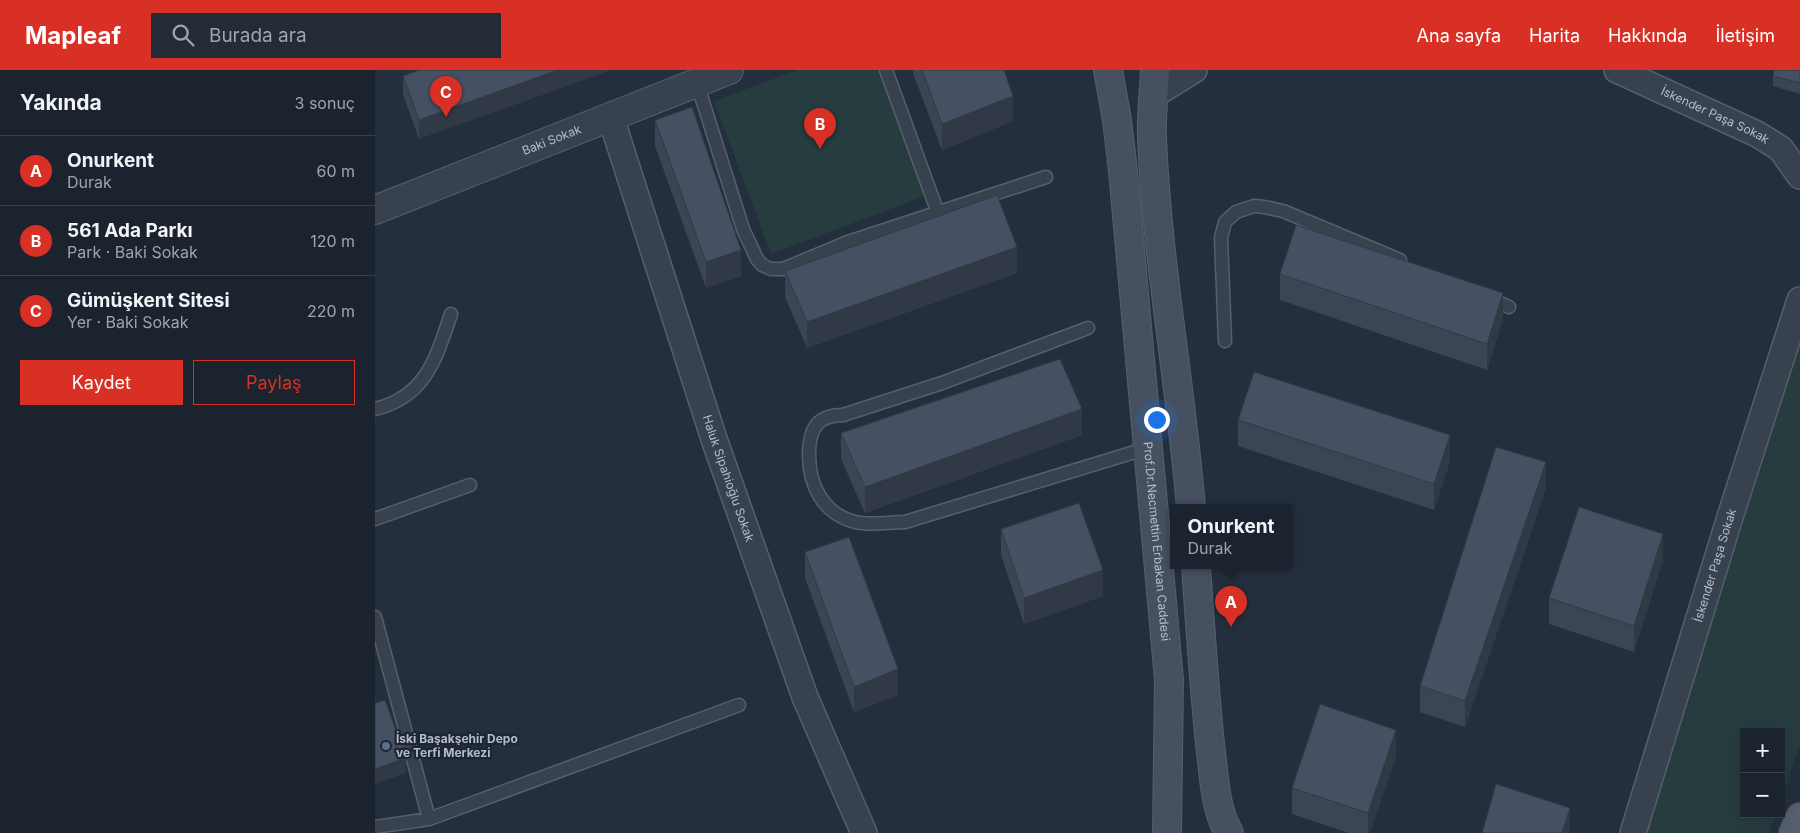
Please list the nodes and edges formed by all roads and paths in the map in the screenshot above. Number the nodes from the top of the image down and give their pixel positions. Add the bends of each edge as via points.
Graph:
1 (729, 70) edge
2 (885, 70) edge
3 (1108, 70) edge
4 (1195, 70) edge
5 (1617, 70) edge
6 (697, 83) junction
7 (1154, 83) edge
8 (611, 118) junction
9 (1800, 176) edge
10 (1045, 177) dead end
11 (375, 210) edge
12 (938, 213) junction
13 (1410, 265) edge
14 (1473, 292) edge
15 (1800, 300) edge
16 (1509, 307) dead end
17 (451, 314) dead end
18 (1088, 328) dead end
19 (1225, 341) dead end
20 (375, 409) edge
21 (1148, 448) junction
22 (470, 485) dead end
23 (1191, 504) edge
24 (375, 519) edge
25 (1196, 569) edge
26 (375, 617) edge
27 (739, 705) dead end
28 (1800, 817) edge
29 (429, 819) junction
30 (375, 827) edge
31 (865, 833) edge
32 (1167, 833) edge
33 (1229, 833) edge
34 (1633, 833) edge
35 (1793, 833) edge

1 - 6 street, Baki Sokak
2 - 12 lane
3 - 21 main road, Prof.Dr.Necmettin Erbakan Caddesi via 1123,171
4 - 7 street
5 - 9 street, İskender Paşa Sokak via 1757,134 1781,149
6 - 8 street, Baki Sokak
6 - 12 lane via 743,229 757,259 766,268 783,269 848,242
7 - 23 main road via 1151,137 1155,183
8 - 11 street, Baki Sokak
8 - 31 street, Haluk Sipahioğlu Sokak via 714,439 805,697
10 - 12 lane
13 - 19 lane via 1283,211 1254,206 1236,212 1225,222 1221,238
14 - 16 lane
15 - 34 street, İskender Paşa Sokak via 1729,517
17 - 20 lane via 423,380 399,400
18 - 21 lane via 942,383 843,415 824,418 811,432 809,440 809,466 816,492 834,512 854,522 905,522
21 - 32 main road, Prof.Dr.Necmettin Erbakan Caddesi via 1169,680
22 - 24 lane
25 - 33 main road via 1213,771 1219,811
26 - 29 lane
27 - 29 lane
28 - 35 main road
29 - 30 lane

